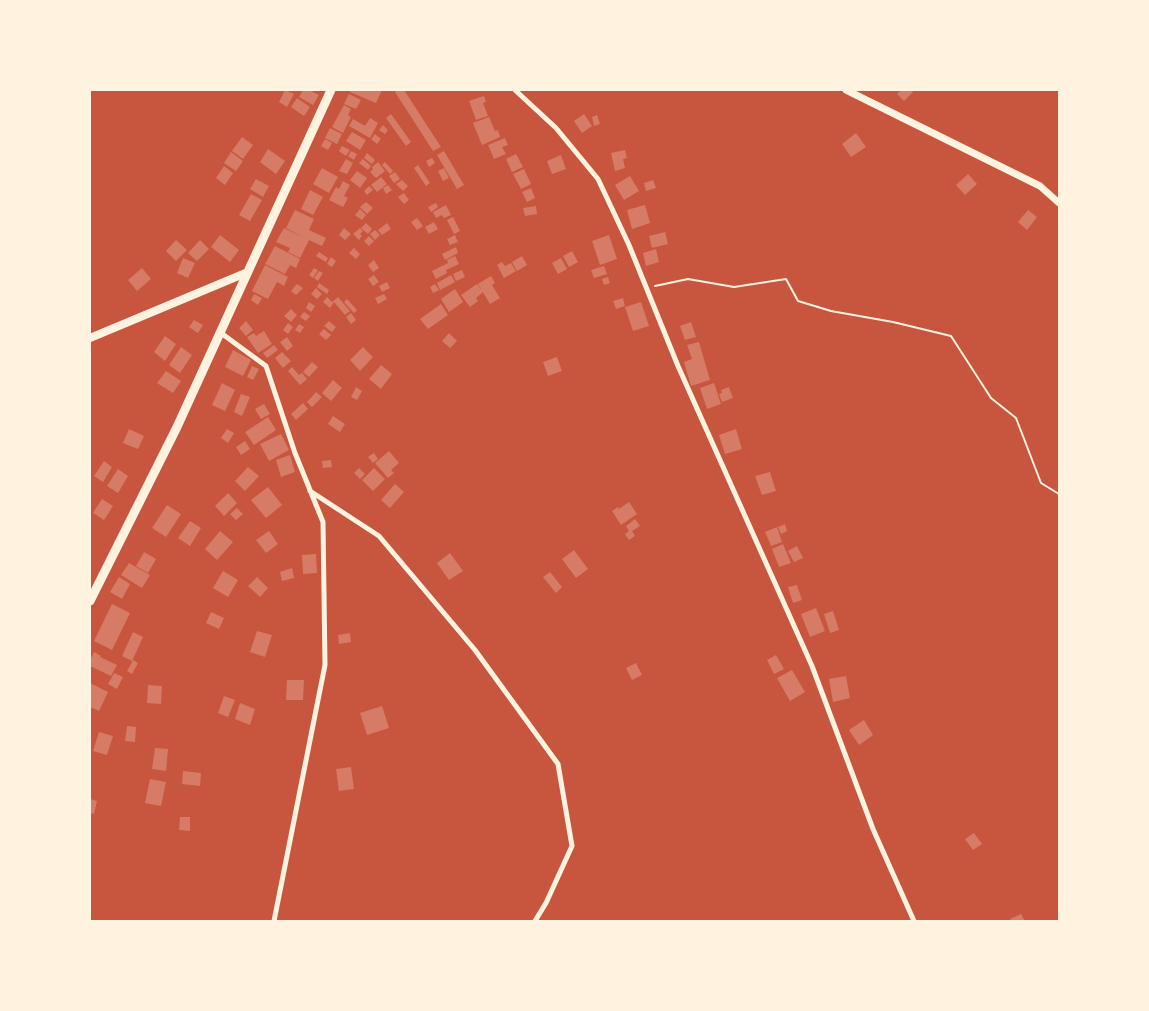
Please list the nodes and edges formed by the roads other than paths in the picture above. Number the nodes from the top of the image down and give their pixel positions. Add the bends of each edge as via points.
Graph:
1 (331, 90) edge
2 (515, 90) edge
3 (846, 90) edge
4 (1059, 203) edge
5 (248, 272) junction
6 (221, 333) junction
7 (90, 338) edge
8 (310, 490) junction
9 (90, 601) edge
10 (274, 921) edge
11 (535, 921) edge
12 (914, 921) edge

1 - 5 main road
2 - 12 street via 556,128 598,179 812,666 873,829
3 - 4 street via 1040,186
5 - 6 main road
5 - 7 main road
6 - 8 street via 266,366
6 - 9 main road
8 - 10 street via 323,522 325,665
8 - 11 street via 379,536 475,650 558,764 572,846

